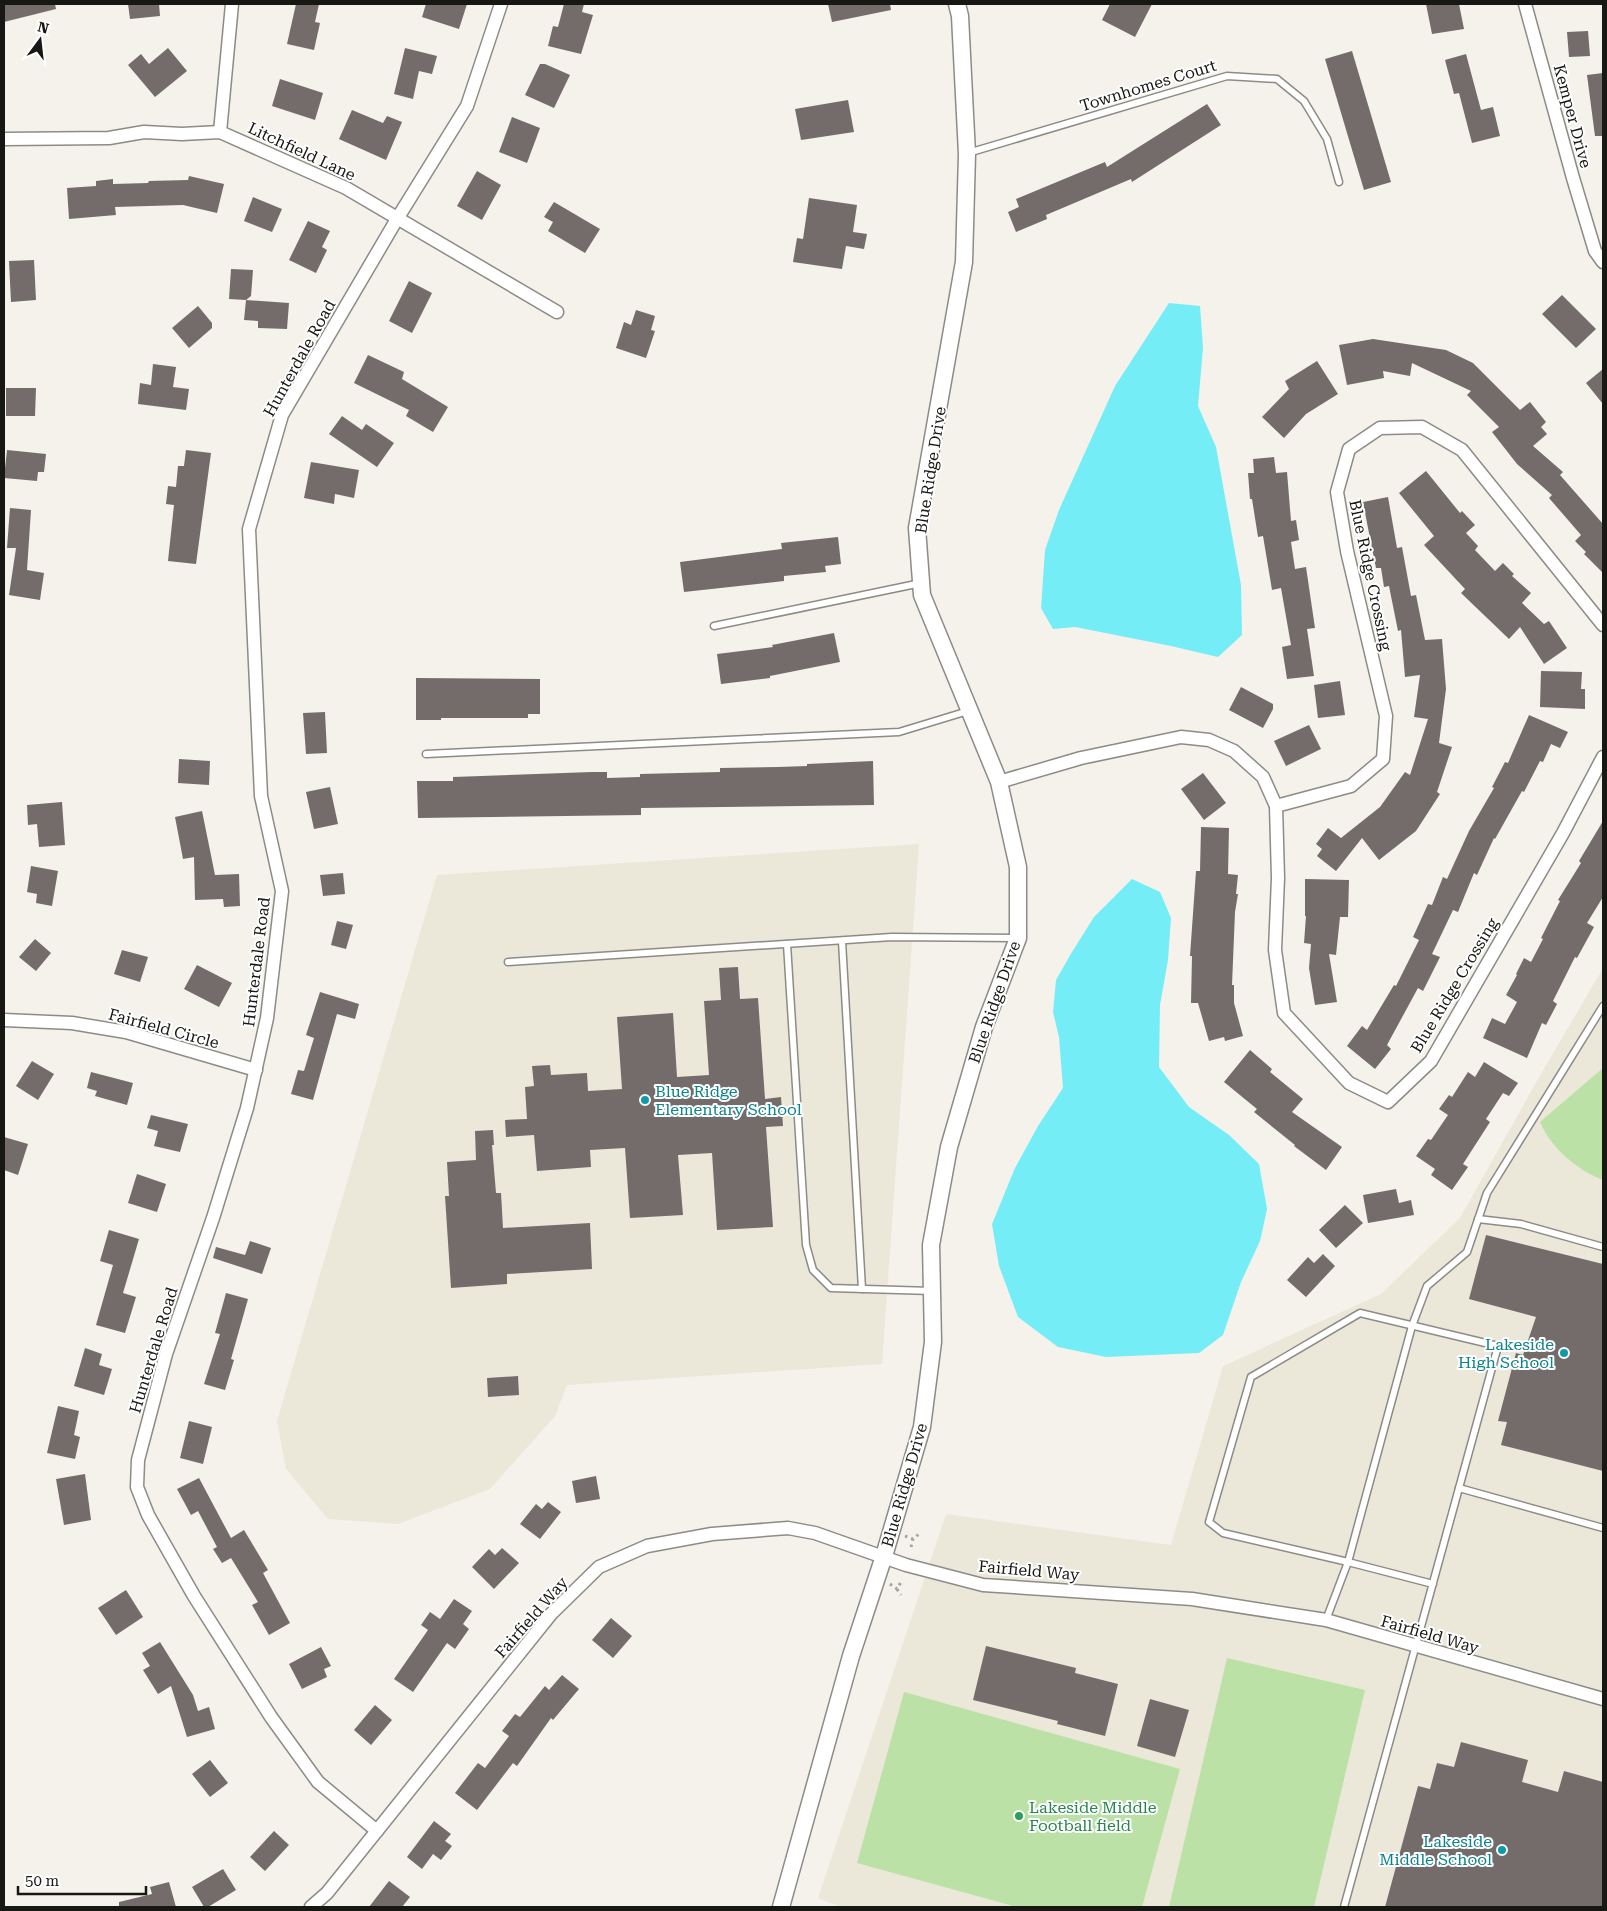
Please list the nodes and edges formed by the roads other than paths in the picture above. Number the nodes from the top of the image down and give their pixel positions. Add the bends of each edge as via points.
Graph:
1 (232, 4) edge
2 (501, 4) edge
3 (958, 4) edge
4 (1525, 4) edge
5 (220, 132) junction
6 (4, 138) edge
7 (967, 154) junction
8 (1339, 182) dead end
9 (397, 219) junction
10 (1603, 262) edge
11 (557, 312) dead end
12 (921, 583) junction
13 (714, 626) dead end
14 (1603, 626) edge
15 (969, 711) junction
16 (426, 754) dead end
17 (1603, 757) edge
18 (999, 782) junction
19 (1276, 806) junction
20 (1018, 938) junction
21 (842, 940) junction
22 (787, 944) junction
23 (508, 962) dead end
24 (1603, 1006) edge
25 (4, 1020) edge
26 (256, 1070) junction
27 (1478, 1219) junction
28 (1603, 1247) edge
29 (862, 1289) junction
30 (932, 1291) junction
31 (1412, 1326) junction
32 (1459, 1488) junction
33 (1603, 1528) edge
34 (884, 1556) junction
35 (1348, 1562) junction
36 (1433, 1584) junction
37 (1326, 1620) junction
38 (1414, 1646) junction
39 (1603, 1699) edge
40 (377, 1831) junction
41 (311, 1907) edge
42 (781, 1907) edge
43 (1344, 1907) edge

1 - 5 street
2 - 9 street, Hunterdale Road via 467,106
3 - 7 street, Blue Ridge Drive
4 - 10 street, Kemper Drive via 1595,251
5 - 6 street, Litchfield Lane via 144,132 109,138
5 - 9 street, Litchfield Lane via 346,188
7 - 8 lane, Townhomes Court via 1227,76 1278,79 1304,101 1327,139
7 - 12 street, Blue Ridge Drive via 964,262 918,528
9 - 11 street, Litchfield Lane
9 - 26 street, Hunterdale Road via 282,415 249,528 261,796 282,891 267,1018
12 - 13 lane
12 - 15 street, Blue Ridge Drive via 922,595
14 - 19 street, Blue Ridge Crossing via 1462,450 1422,427 1380,428 1349,449 1337,492 1347,551 1386,716 1383,759 1351,786
15 - 16 lane via 899,732
15 - 18 street, Blue Ridge Drive
17 - 19 street, Blue Ridge Crossing via 1563,833 1431,1061 1388,1102 1349,1083 1284,1013 1275,950
18 - 19 street, Blue Ridge Crossing via 1081,758 1181,737 1209,740 1234,751 1263,777
18 - 20 street, Blue Ridge Drive via 1018,867
20 - 21 lane
20 - 30 street, Blue Ridge Drive via 984,1027 949,1148 931,1245
21 - 22 lane
21 - 29 lane
22 - 23 lane
22 - 29 lane via 806,1244 813,1270 831,1288
24 - 27 lane via 1487,1193
25 - 26 street, Fairfield Circle via 72,1023 126,1032
26 - 40 street, Hunterdale Road via 213,1218 166,1354 138,1460 138,1487 148,1515 194,1596 271,1717 318,1782
27 - 28 lane via 1521,1224
27 - 31 lane via 1467,1252 1427,1286
29 - 30 lane
30 - 34 street, Blue Ridge Drive via 933,1342 922,1427
31 - 32 lane via 1498,1346
31 - 35 lane
31 - 35 lane via 1360,1313 1251,1377 1209,1522 1223,1533
32 - 33 lane
32 - 36 lane
34 - 37 street, Fairfield Way via 983,1585 1192,1599
34 - 40 street, Fairfield Way via 815,1533 788,1528 712,1534 647,1546 599,1566 551,1614
34 - 42 street, Blue Ridge Drive via 851,1656
35 - 36 lane
35 - 37 lane
36 - 38 lane
37 - 38 street, Fairfield Way
38 - 39 street, Fairfield Way
38 - 43 lane
40 - 41 street, Fairfield Way via 327,1893

